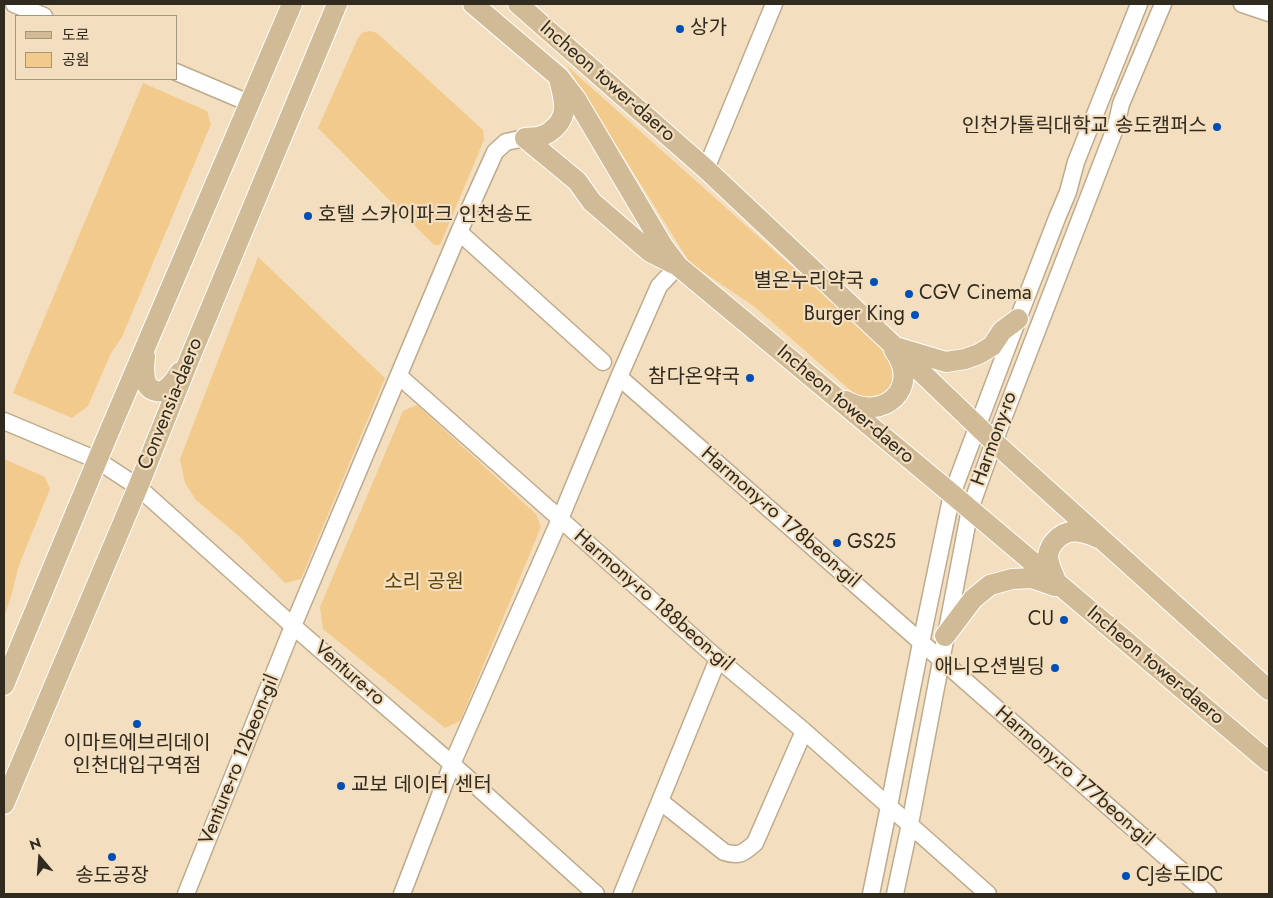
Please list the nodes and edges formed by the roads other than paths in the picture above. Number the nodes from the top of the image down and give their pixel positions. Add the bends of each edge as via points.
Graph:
1 (14, 4) edge
2 (292, 4) edge
3 (337, 4) edge
4 (473, 4) edge
5 (518, 4) edge
6 (774, 4) edge
7 (1139, 4) edge
8 (1163, 4) edge
9 (1242, 4) edge
10 (1269, 13) edge
11 (42, 15) edge
12 (178, 73) edge
13 (559, 77) junction
14 (250, 103) junction
15 (549, 132) junction
16 (525, 138) junction
17 (548, 157) junction
18 (706, 169) junction
19 (459, 232) junction
20 (678, 266) junction
21 (1018, 319) junction
22 (890, 343) junction
23 (147, 344) junction
24 (189, 360) junction
25 (603, 362) dead end
26 (399, 376) junction
27 (619, 377) junction
28 (825, 388) junction
29 (4, 421) edge
30 (978, 427) junction
31 (994, 442) junction
32 (98, 460) junction
33 (138, 487) junction
34 (952, 494) junction
35 (970, 509) junction
36 (560, 519) junction
37 (1102, 539) junction
38 (1061, 586) junction
39 (293, 626) junction
40 (945, 636) junction
41 (921, 643) junction
42 (718, 659) junction
43 (941, 660) junction
44 (4, 685) edge
45 (1269, 690) edge
46 (804, 731) junction
47 (1269, 762) edge
48 (452, 764) junction
49 (660, 800) junction
50 (4, 804) edge
51 (889, 806) junction
52 (910, 824) junction
53 (186, 894) edge
54 (402, 894) edge
55 (596, 894) edge
56 (622, 894) edge
57 (870, 894) edge
58 (895, 894) edge
59 (988, 894) edge
60 (1208, 894) edge

1 - 11 street
2 - 14 main road
3 - 24 main road, Convensia-daero
4 - 13 main road, Incheon tower-daero
5 - 18 main road, Incheon tower-daero
6 - 18 street
7 - 21 street, Harmony-ro
8 - 31 street, Harmony-ro via 1121,104 1116,126
9 - 10 street
12 - 14 street
13 - 15 main road via 564,113 560,124
13 - 20 main road, Incheon tower-daero via 576,99
14 - 23 main road
15 - 16 main road via 541,137
15 - 17 main road via 544,141
16 - 17 main road
16 - 19 street, Venture-ro 12beon-gil via 506,142 495,152
17 - 20 main road via 577,181 592,202 650,252
18 - 22 main road, Incheon tower-daero
19 - 25 street
19 - 26 street, Venture-ro 12beon-gil
20 - 27 street via 659,286
20 - 28 main road, Incheon tower-daero
21 - 22 main road via 1002,331 992,346 965,360 946,362
21 - 30 street, Harmony-ro
22 - 28 main road via 902,363 904,383 895,399 875,408 865,408
22 - 30 main road, Incheon tower-daero
23 - 24 main road via 143,370 148,386 154,391 167,389
23 - 32 main road
24 - 33 main road, Convensia-daero
26 - 36 street, Harmony-ro 188beon-gil
26 - 39 street, Venture-ro 12beon-gil
27 - 36 street
27 - 41 street, Harmony-ro 178beon-gil
28 - 34 main road, Incheon tower-daero
29 - 32 street, Venture-ro
30 - 31 main road, Incheon tower-daero
30 - 34 street, Harmony-ro
31 - 35 street, Harmony-ro
31 - 37 main road, Incheon tower-daero
32 - 33 street, Venture-ro
32 - 44 main road
33 - 39 street, Venture-ro
33 - 50 main road, Convensia-daero
34 - 35 main road, Incheon tower-daero
34 - 41 street, Harmony-ro
35 - 38 main road, Incheon tower-daero
35 - 40 street, Harmony-ro
36 - 42 street, Harmony-ro 188beon-gil
36 - 48 street
37 - 38 main road via 1077,531 1056,539 1048,554 1051,569
37 - 45 main road, Incheon tower-daero
38 - 40 main road via 1032,578 1012,578 990,585 973,598
38 - 47 main road, Incheon tower-daero
39 - 48 street, Venture-ro
39 - 53 street, Venture-ro 12beon-gil
40 - 43 street, Harmony-ro
41 - 43 street, Harmony-ro 178beon-gil
41 - 51 street, Harmony-ro
42 - 46 street, Harmony-ro 188beon-gil
42 - 49 street
43 - 52 street, Harmony-ro
43 - 60 street, Harmony-ro 177beon-gil
46 - 49 street via 755,843 740,854 724,852
46 - 51 street, Harmony-ro 188beon-gil
48 - 54 street
48 - 55 street, Venture-ro
49 - 56 street
51 - 52 street, Harmony-ro 188beon-gil
51 - 57 street, Harmony-ro
52 - 58 street, Harmony-ro
52 - 59 street, Harmony-ro 188beon-gil

